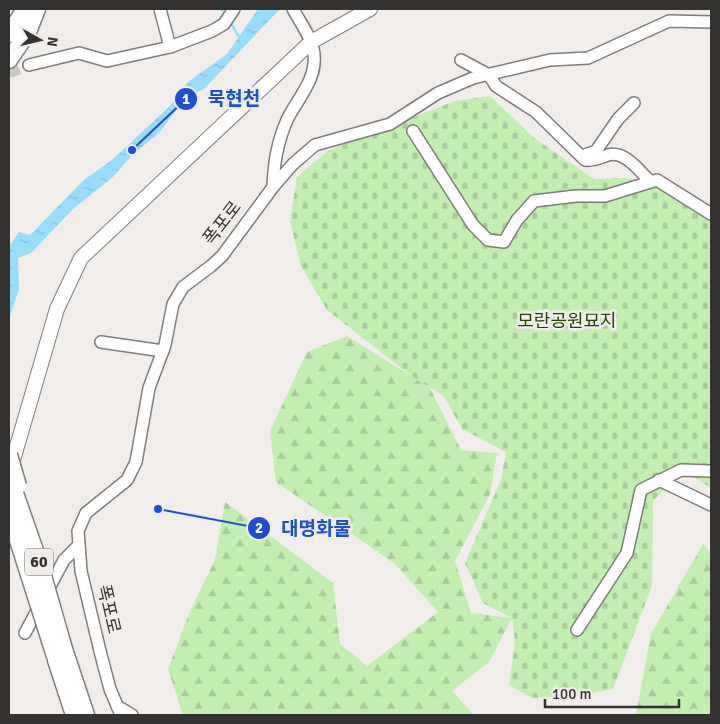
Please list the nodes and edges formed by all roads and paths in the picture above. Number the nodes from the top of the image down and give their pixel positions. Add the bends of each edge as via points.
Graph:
1 (25, 9) edge
2 (37, 9) edge
3 (160, 9) edge
4 (234, 9) edge
5 (293, 9) edge
6 (370, 9) edge
7 (711, 22) edge
8 (9, 34) edge
9 (308, 36) junction
10 (170, 47) junction
11 (9, 60) edge
12 (461, 60) dead end
13 (29, 65) tunnel mouth
14 (489, 75) junction
15 (634, 103) dead end
16 (413, 131) dead end
17 (582, 156) junction
18 (651, 182) junction
19 (273, 188) junction
20 (711, 214) edge
21 (101, 342) dead end
22 (163, 351) junction
23 (9, 456) edge
24 (711, 470) edge
25 (9, 476) edge
26 (660, 480) junction
27 (711, 505) edge
28 (9, 514) edge
29 (78, 546) junction
30 (40, 565) junction
31 (577, 630) dead end
32 (25, 633) dead end
33 (60, 652) junction
34 (119, 711) edge
35 (74, 715) edge
36 (86, 715) edge
37 (132, 715) edge

1 - 8 highway
2 - 11 highway via 28,32
3 - 10 street
4 - 10 street via 224,24
5 - 9 street
6 - 9 main road
7 - 14 street, 폭포로 via 669,21 588,58 550,60
9 - 19 street via 314,54 314,69 275,154
9 - 25 main road via 81,258 57,309
10 - 13 street via 107,60 79,52
12 - 14 street
14 - 17 street via 496,86 536,112
14 - 19 street, 폭포로 via 452,86 390,124 315,144
15 - 17 street via 618,119 596,151
16 - 18 street via 473,225 488,240 504,242 534,201 605,196
17 - 18 street via 585,160 595,161 610,154 622,155
18 - 20 street via 657,180
19 - 22 street, 폭포로 via 222,256 179,292 173,304
21 - 22 street
22 - 29 street, 폭포로 via 145,407 136,462 127,480 86,513 78,530
23 - 30 highway, bridge
24 - 26 street via 681,470
25 - 30 highway, 60, bridge
26 - 27 street
26 - 31 street via 641,490 627,553
28 - 33 highway, 60, bridge
29 - 32 street via 64,560
29 - 34 street, 폭포로 via 100,651
30 - 33 highway, 60, bridge
33 - 35 highway, 60
33 - 36 highway, 60
34 - 37 street

